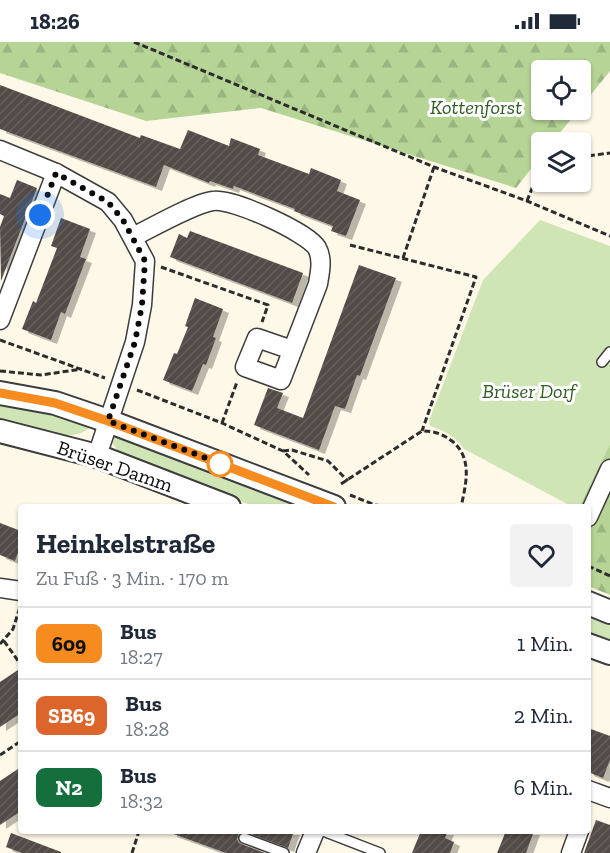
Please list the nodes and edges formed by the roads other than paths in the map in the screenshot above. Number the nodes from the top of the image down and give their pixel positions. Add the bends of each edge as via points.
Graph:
1 (0, 150) edge
2 (56, 173) junction
3 (133, 237) junction
4 (0, 320) edge
5 (292, 350) junction
6 (610, 352) edge
7 (602, 362) dead end
8 (0, 393) edge
9 (108, 421) junction
10 (0, 431) edge
11 (97, 456) junction
12 (610, 469) edge
13 (339, 500) edge
14 (221, 504) edge
15 (591, 510) edge
16 (0, 588) edge
17 (18, 591) edge
18 (591, 604) edge
19 (610, 612) edge
20 (591, 646) edge
21 (610, 653) edge
22 (314, 834) edge
23 (331, 834) edge
24 (578, 834) edge
25 (244, 838) dead end
26 (284, 853) edge
27 (306, 853) edge
28 (380, 853) edge
29 (571, 853) edge

1 - 2 street
2 - 3 street via 108,202
2 - 4 street
3 - 5 street via 212,201 228,201 307,238 316,246 321,270
3 - 9 street via 145,261 142,305 135,342
5 - 5 street via 256,338 245,367 280,380
6 - 7 lane
8 - 9 street, Brüser Damm via 55,403
9 - 11 street
9 - 13 street, Brüser Damm
10 - 11 street, Brüser Damm
11 - 14 street, Brüser Damm
12 - 15 street
16 - 17 street
18 - 19 street
20 - 21 street
22 - 27 street
23 - 28 lane
24 - 29 street
25 - 26 lane

